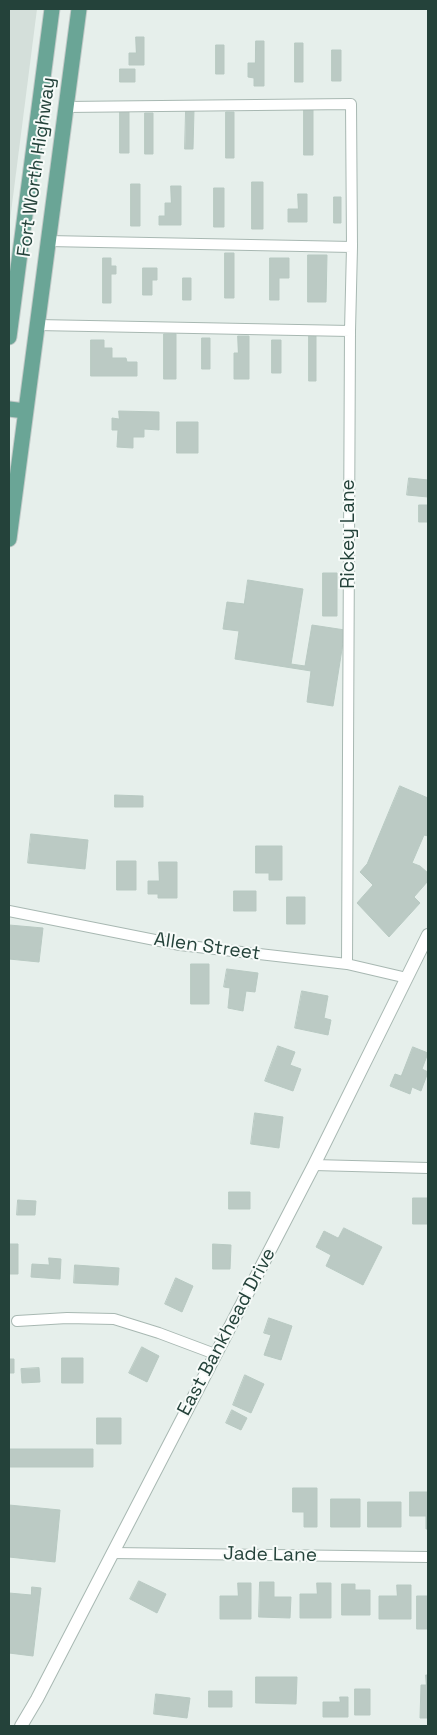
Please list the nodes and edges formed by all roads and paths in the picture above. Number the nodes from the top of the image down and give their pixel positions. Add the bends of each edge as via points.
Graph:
1 (52, 9) edge
2 (79, 9) edge
3 (66, 107) junction
4 (30, 174) junction
5 (56, 178) junction
6 (48, 241) junction
7 (352, 247) junction
8 (37, 326) junction
9 (350, 330) junction
10 (9, 337) edge
11 (9, 410) edge
12 (26, 411) junction
13 (9, 539) edge
14 (9, 911) edge
15 (428, 934) edge
16 (347, 964) junction
17 (407, 978) junction
18 (314, 1165) junction
19 (428, 1168) edge
20 (17, 1321) dead end
21 (215, 1354) junction
22 (112, 1553) junction
23 (428, 1557) edge
24 (21, 1726) edge

1 - 4 main road, Fort Worth Highway
2 - 3 main road, Fort Worth Highway
3 - 5 main road, Fort Worth Highway
3 - 7 street, Rickey Lane via 351,104
4 - 5 main road
4 - 10 main road, Fort Worth Highway
5 - 6 main road, Fort Worth Highway
6 - 7 street
6 - 8 main road, Fort Worth Highway
7 - 9 street, Rickey Lane
8 - 9 street
8 - 12 main road, Fort Worth Highway
9 - 16 street, Rickey Lane
11 - 12 main road
12 - 13 main road, Fort Worth Highway
14 - 16 street, Allen Street via 180,945
15 - 17 street, East Bankhead Drive
16 - 17 street, Allen Street
17 - 18 street, East Bankhead Drive
18 - 19 street
18 - 21 street, East Bankhead Drive
20 - 21 street via 114,1319
21 - 22 street, East Bankhead Drive
22 - 23 street, Jade Lane
22 - 24 street, East Bankhead Drive

